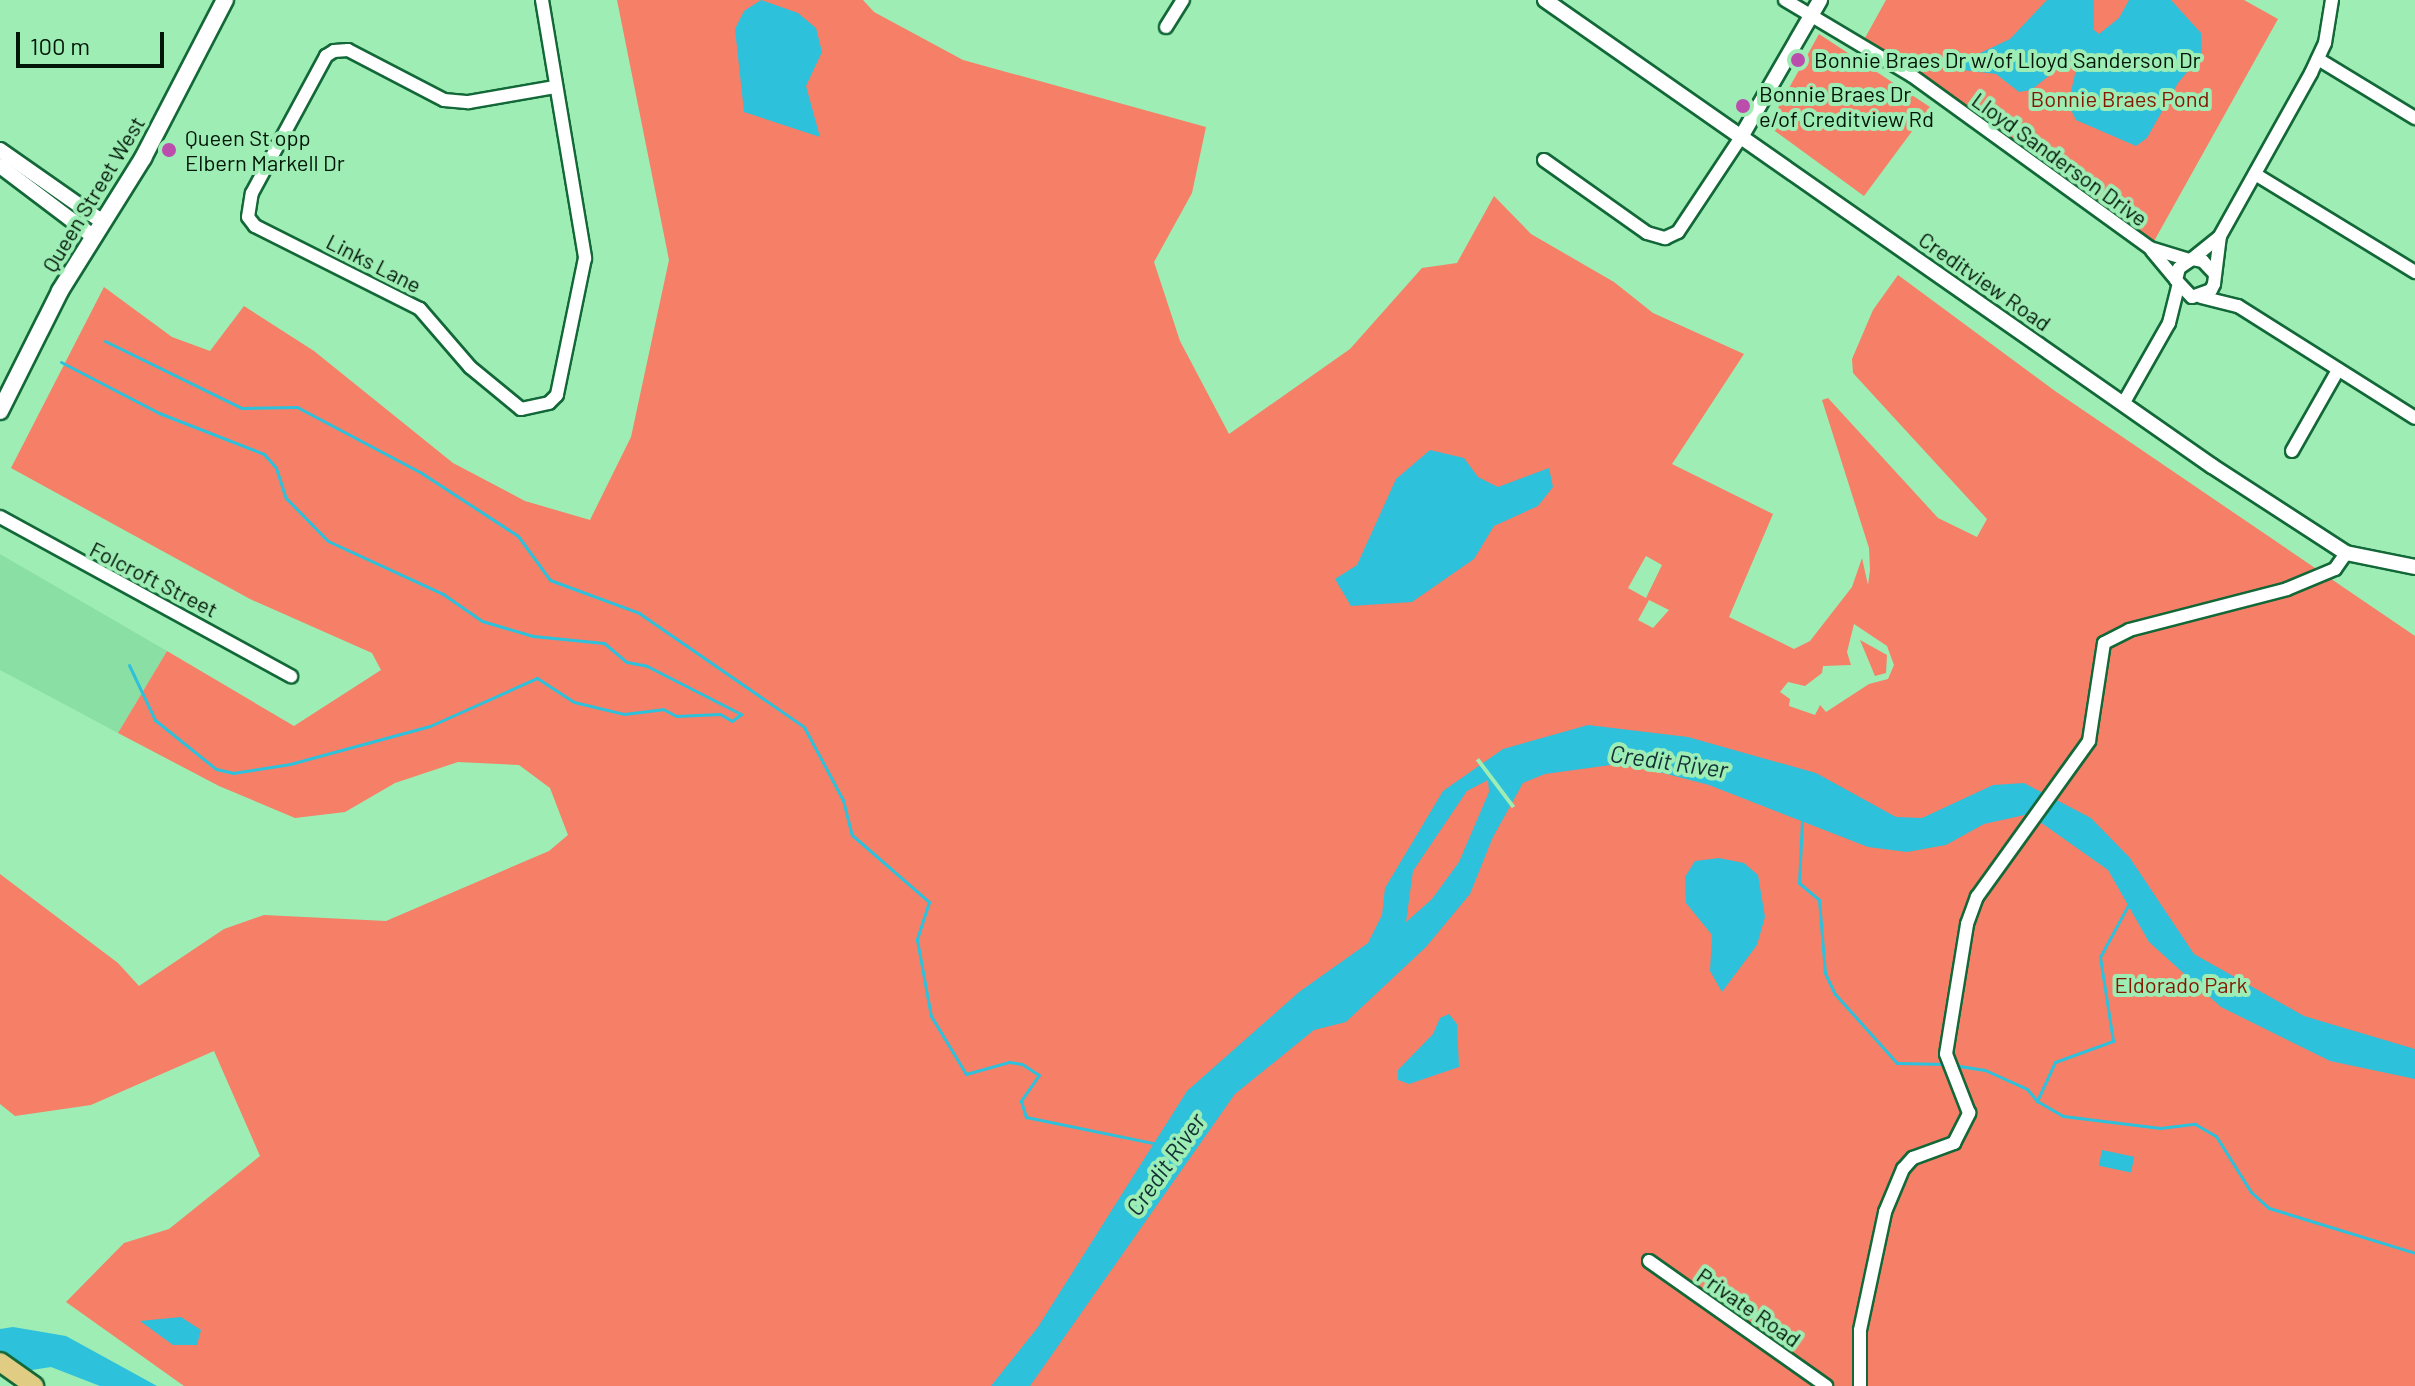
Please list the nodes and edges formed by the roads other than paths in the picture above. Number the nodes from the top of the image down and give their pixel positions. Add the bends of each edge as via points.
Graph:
1 (225, 0) edge
2 (542, 0) edge
3 (1183, 0) edge
4 (1545, 0) edge
5 (1785, 0) edge
6 (1820, 0) edge
7 (2332, 0) edge
8 (1812, 14) junction
9 (1166, 27) dead end
10 (2318, 59) junction
11 (555, 87) junction
12 (2415, 118) edge
13 (1741, 137) junction
14 (0, 150) edge
15 (1544, 160) dead end
16 (0, 166) edge
17 (2255, 174) junction
18 (103, 222) junction
19 (2220, 236) junction
20 (94, 237) junction
21 (2150, 248) junction
22 (2190, 260) junction
23 (2415, 272) edge
24 (2214, 276) junction
25 (2177, 283) junction
26 (2199, 297) junction
27 (2238, 306) junction
28 (2169, 323) junction
29 (2338, 370) junction
30 (2123, 404) junction
31 (0, 411) edge
32 (2415, 418) edge
33 (2292, 451) dead end
34 (0, 517) edge
35 (2346, 553) junction
36 (2415, 567) edge
37 (291, 676) dead end
38 (1649, 1261) dead end
39 (0, 1362) edge
40 (34, 1386) edge
41 (1826, 1386) edge
42 (1860, 1386) edge

1 - 18 main road, Queen Street West via 143,158
2 - 11 street, Links Lane
3 - 9 street
4 - 13 street, Creditview Road
5 - 8 street, Lloyd Sanderson Drive
6 - 8 street
7 - 10 street
8 - 13 street
8 - 21 street, Lloyd Sanderson Drive via 1911,75
10 - 12 street
10 - 17 street
11 - 11 street, Links Lane via 585,258 557,395 539,409 521,409 470,367 420,309 255,226 248,217 252,193 326,56 334,51 358,54 444,100 469,102
13 - 15 street via 1678,232 1665,238 1647,233
13 - 30 street, Creditview Road
14 - 18 street
16 - 20 street
17 - 19 street
17 - 23 street
18 - 20 main road, Queen Street West
19 - 22 street
19 - 24 street
20 - 31 main road, Queen Street West via 49,310
21 - 22 street, Lloyd Sanderson Drive
21 - 25 street, Lloyd Sanderson Drive
22 - 24 street via 2203,261
22 - 25 street via 2179,268
24 - 26 street via 2211,290
24 - 27 street
25 - 26 street
25 - 28 street
26 - 27 street
26 - 28 street
27 - 29 street
28 - 30 street
29 - 32 street
29 - 33 street
30 - 35 street, Creditview Road
34 - 37 street, Folcroft Street
35 - 36 street, Creditview Road
35 - 42 street via 2335,569 2287,589 2129,630 2104,643 2092,699 2093,733 1977,897 1967,924 1946,1054 1969,1113 1954,1143 1913,1158 1903,1169 1885,1212 1860,1330
38 - 41 street, Private Road
39 - 40 main road

